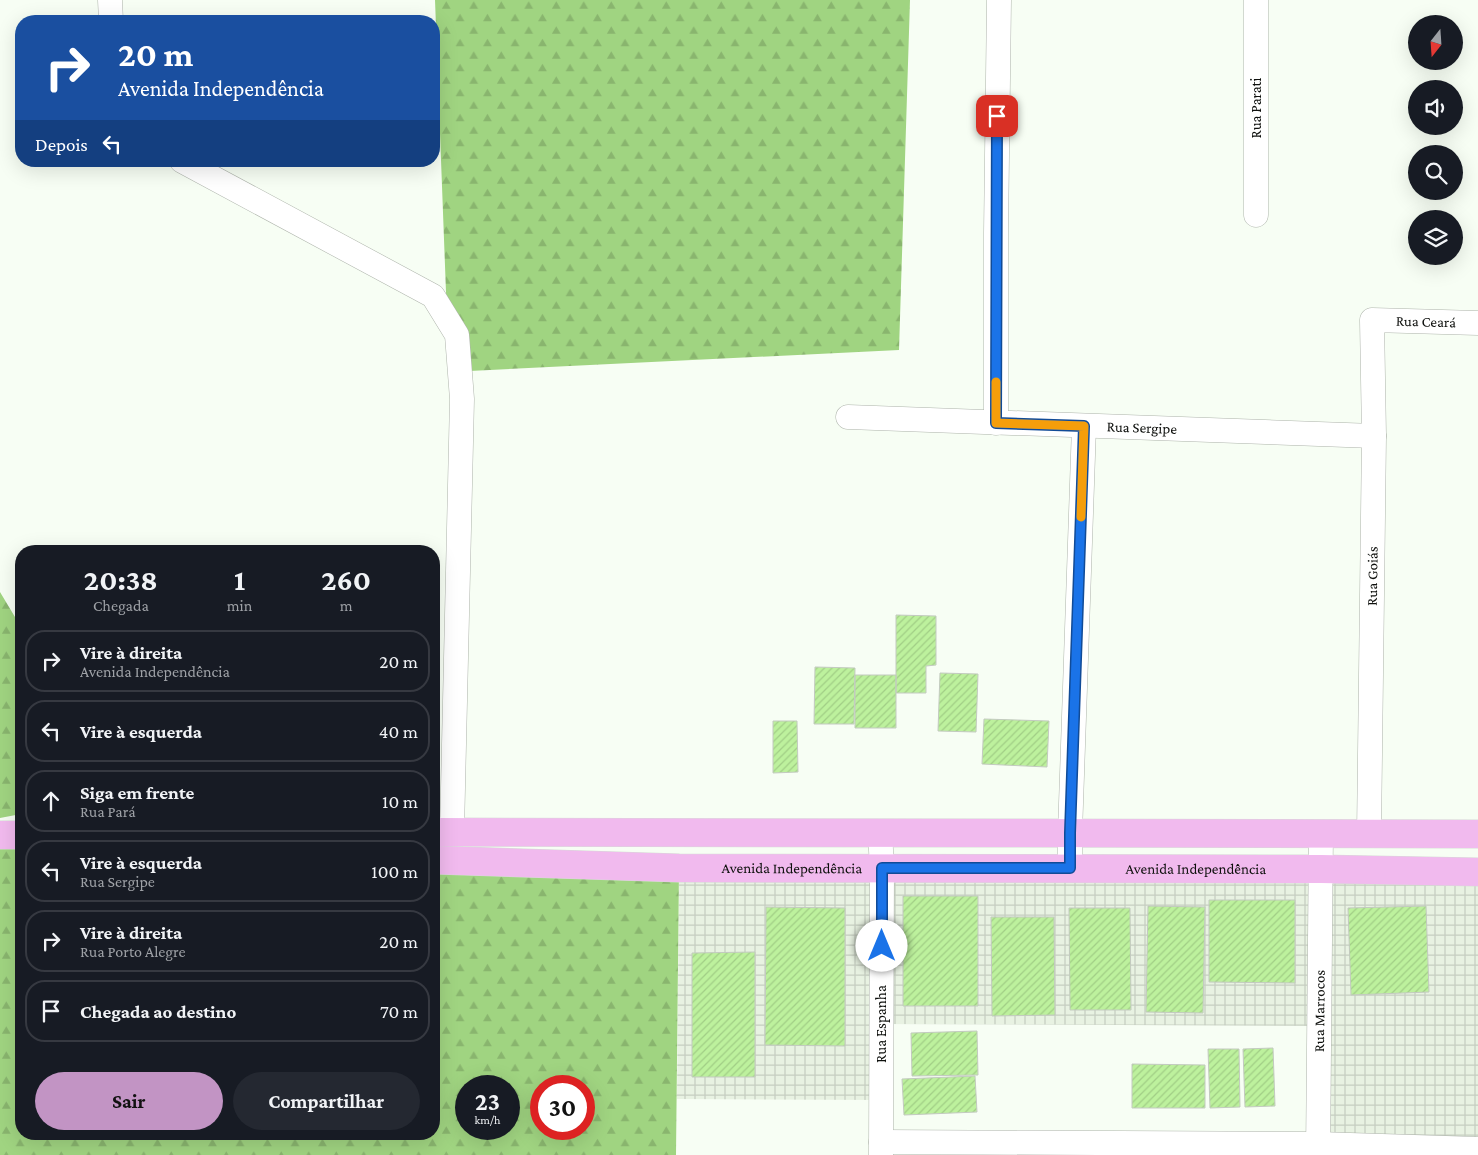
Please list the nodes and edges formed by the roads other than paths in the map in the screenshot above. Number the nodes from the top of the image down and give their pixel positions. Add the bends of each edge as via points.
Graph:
1 (110, 0) edge
2 (998, 0) edge
3 (1256, 0) edge
4 (111, 15) edge
5 (193, 167) edge
6 (1256, 215) dead end
7 (1372, 320) joint
8 (1478, 323) edge
9 (848, 417) dead end
10 (996, 423) junction
11 (1084, 426) junction
12 (1374, 436) junction
13 (443, 831) edge
14 (798, 832) junction
15 (880, 832) junction
16 (1070, 833) junction
17 (1321, 833) junction
18 (1368, 834) junction
19 (1478, 834) edge
20 (440, 860) edge
21 (791, 868) junction
22 (882, 868) junction
23 (1070, 868) junction
24 (1321, 868) junction
25 (1478, 872) edge
26 (881, 1149) edge
27 (1478, 1149) edge
28 (1318, 1150) edge

1 - 4 street
2 - 10 street
3 - 6 street, Rua Parati
5 - 13 street via 433,296 458,335 462,399
7 - 8 street, Rua Ceará
7 - 12 street, Rua Goiás
9 - 10 street, Rua Sergipe
10 - 11 street, Rua Sergipe
11 - 12 street, Rua Sergipe
11 - 16 street
12 - 18 street, Rua Goiás
13 - 14 main road
14 - 15 main road
14 - 21 main road
15 - 16 main road
15 - 22 street, Rua Espanha
16 - 17 main road
16 - 23 street
17 - 18 main road
17 - 24 street, Rua Marrocos
18 - 19 main road
20 - 21 main road, Avenida Independência
21 - 22 main road, Avenida Independência
22 - 23 main road, Avenida Independência
22 - 26 street, Rua Espanha
23 - 24 main road, Avenida Independência
24 - 25 main road, Avenida Independência
24 - 28 street, Rua Marrocos
26 - 28 street
27 - 28 street

